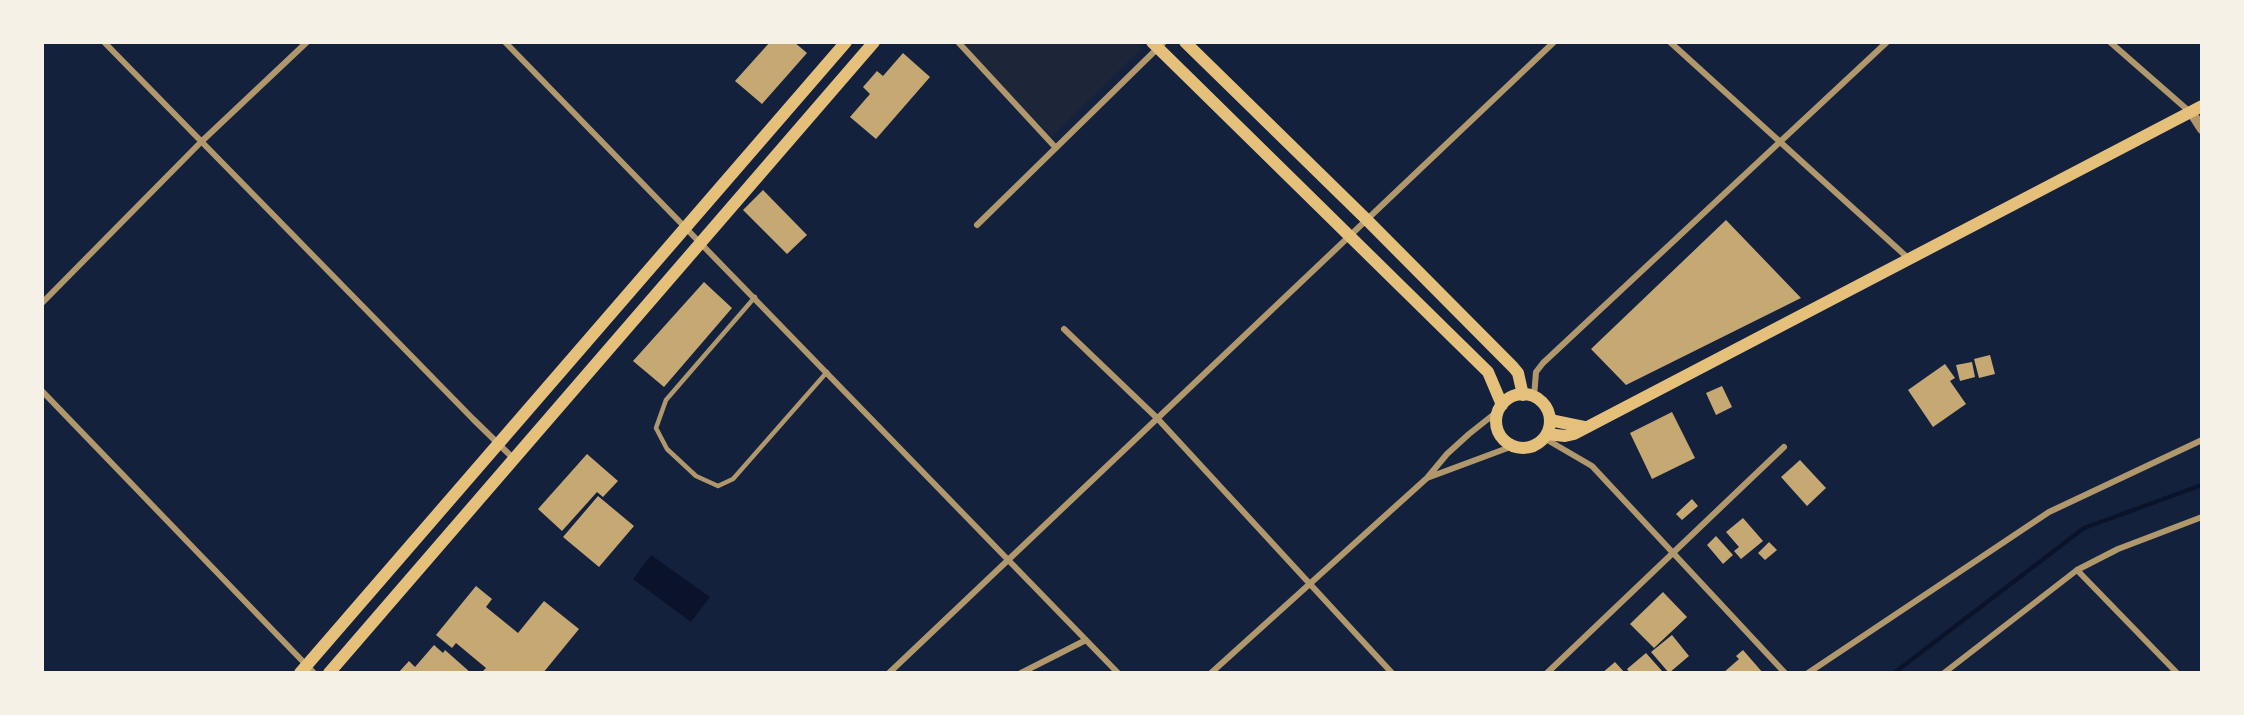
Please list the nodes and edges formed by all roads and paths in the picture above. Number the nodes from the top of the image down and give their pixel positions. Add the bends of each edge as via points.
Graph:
1 (104, 42) edge
2 (307, 42) edge
3 (505, 42) edge
4 (846, 42) edge
5 (874, 42) edge
6 (958, 42) edge
7 (1185, 42) edge
8 (1554, 42) edge
9 (1670, 42) edge
10 (1887, 42) edge
11 (2110, 42) edge
12 (1158, 44) edge
13 (2196, 109) edge
14 (782, 115) junction
15 (799, 129) junction
16 (2202, 129) edge
17 (201, 142) junction
18 (1779, 142) junction
19 (1056, 148) junction
20 (1366, 219) junction
21 (977, 225) dead end
22 (687, 227) junction
23 (1350, 235) junction
24 (701, 242) junction
25 (1908, 258) junction
26 (1434, 287) junction
27 (755, 297) junction
28 (1418, 302) junction
29 (42, 303) edge
30 (1065, 329) dead end
31 (827, 372) junction
32 (42, 391) edge
33 (1528, 396) junction
34 (1500, 408) junction
35 (1157, 418) junction
36 (1551, 420) junction
37 (1584, 427) junction
38 (1546, 436) junction
39 (2202, 440) edge
40 (498, 444) junction
41 (1513, 446) junction
42 (1784, 447) dead end
43 (515, 460) junction
44 (1427, 478) junction
45 (2202, 517) edge
46 (1672, 552) junction
47 (1008, 560) junction
48 (2077, 570) junction
49 (1311, 583) junction
50 (1086, 640) junction
51 (307, 670) edge
52 (330, 673) edge
53 (889, 673) edge
54 (1022, 673) edge
55 (1118, 673) edge
56 (1211, 673) edge
57 (1392, 673) edge
58 (1547, 673) edge
59 (1785, 673) edge
60 (1808, 673) edge
61 (1944, 673) edge
62 (2177, 673) edge

1 - 17 street
2 - 17 street
3 - 22 street
4 - 14 main road
5 - 15 main road
6 - 19 street
7 - 20 main road
8 - 20 street
9 - 18 street
10 - 18 street
11 - 13 street
12 - 19 street
12 - 23 main road
13 - 16 street
13 - 25 main road
14 - 15 main road
14 - 22 main road
15 - 24 main road
17 - 29 street
17 - 40 street
18 - 25 street
18 - 33 street via 1543,363
19 - 21 street
20 - 23 street
20 - 26 main road
22 - 24 street
22 - 40 main road
23 - 28 main road
23 - 35 street
24 - 27 street
24 - 43 main road
25 - 37 main road
26 - 28 main road
26 - 33 main road via 1513,367
27 - 31 street
27 - 31 lane via 666,400 656,428 667,449 696,476 718,486 733,479
28 - 34 main road via 1488,372
30 - 35 street
31 - 47 street
32 - 51 street
33 - 34 main road via 1513,397
33 - 36 main road via 1546,406
34 - 41 main road via 1497,428 1500,436
34 - 44 street via 1447,454
35 - 47 street
35 - 49 street
36 - 37 main road
36 - 38 main road
37 - 38 main road via 1566,436
38 - 41 main road via 1529,448
38 - 46 street via 1592,466
39 - 60 street via 2049,512
40 - 43 street
40 - 51 main road
41 - 44 street
42 - 46 street
43 - 52 main road
44 - 49 street
45 - 48 street via 2118,549
46 - 58 street
46 - 59 street
47 - 50 street
47 - 53 street
48 - 61 street
48 - 62 street
49 - 56 street
49 - 57 street
50 - 54 street
50 - 55 street

